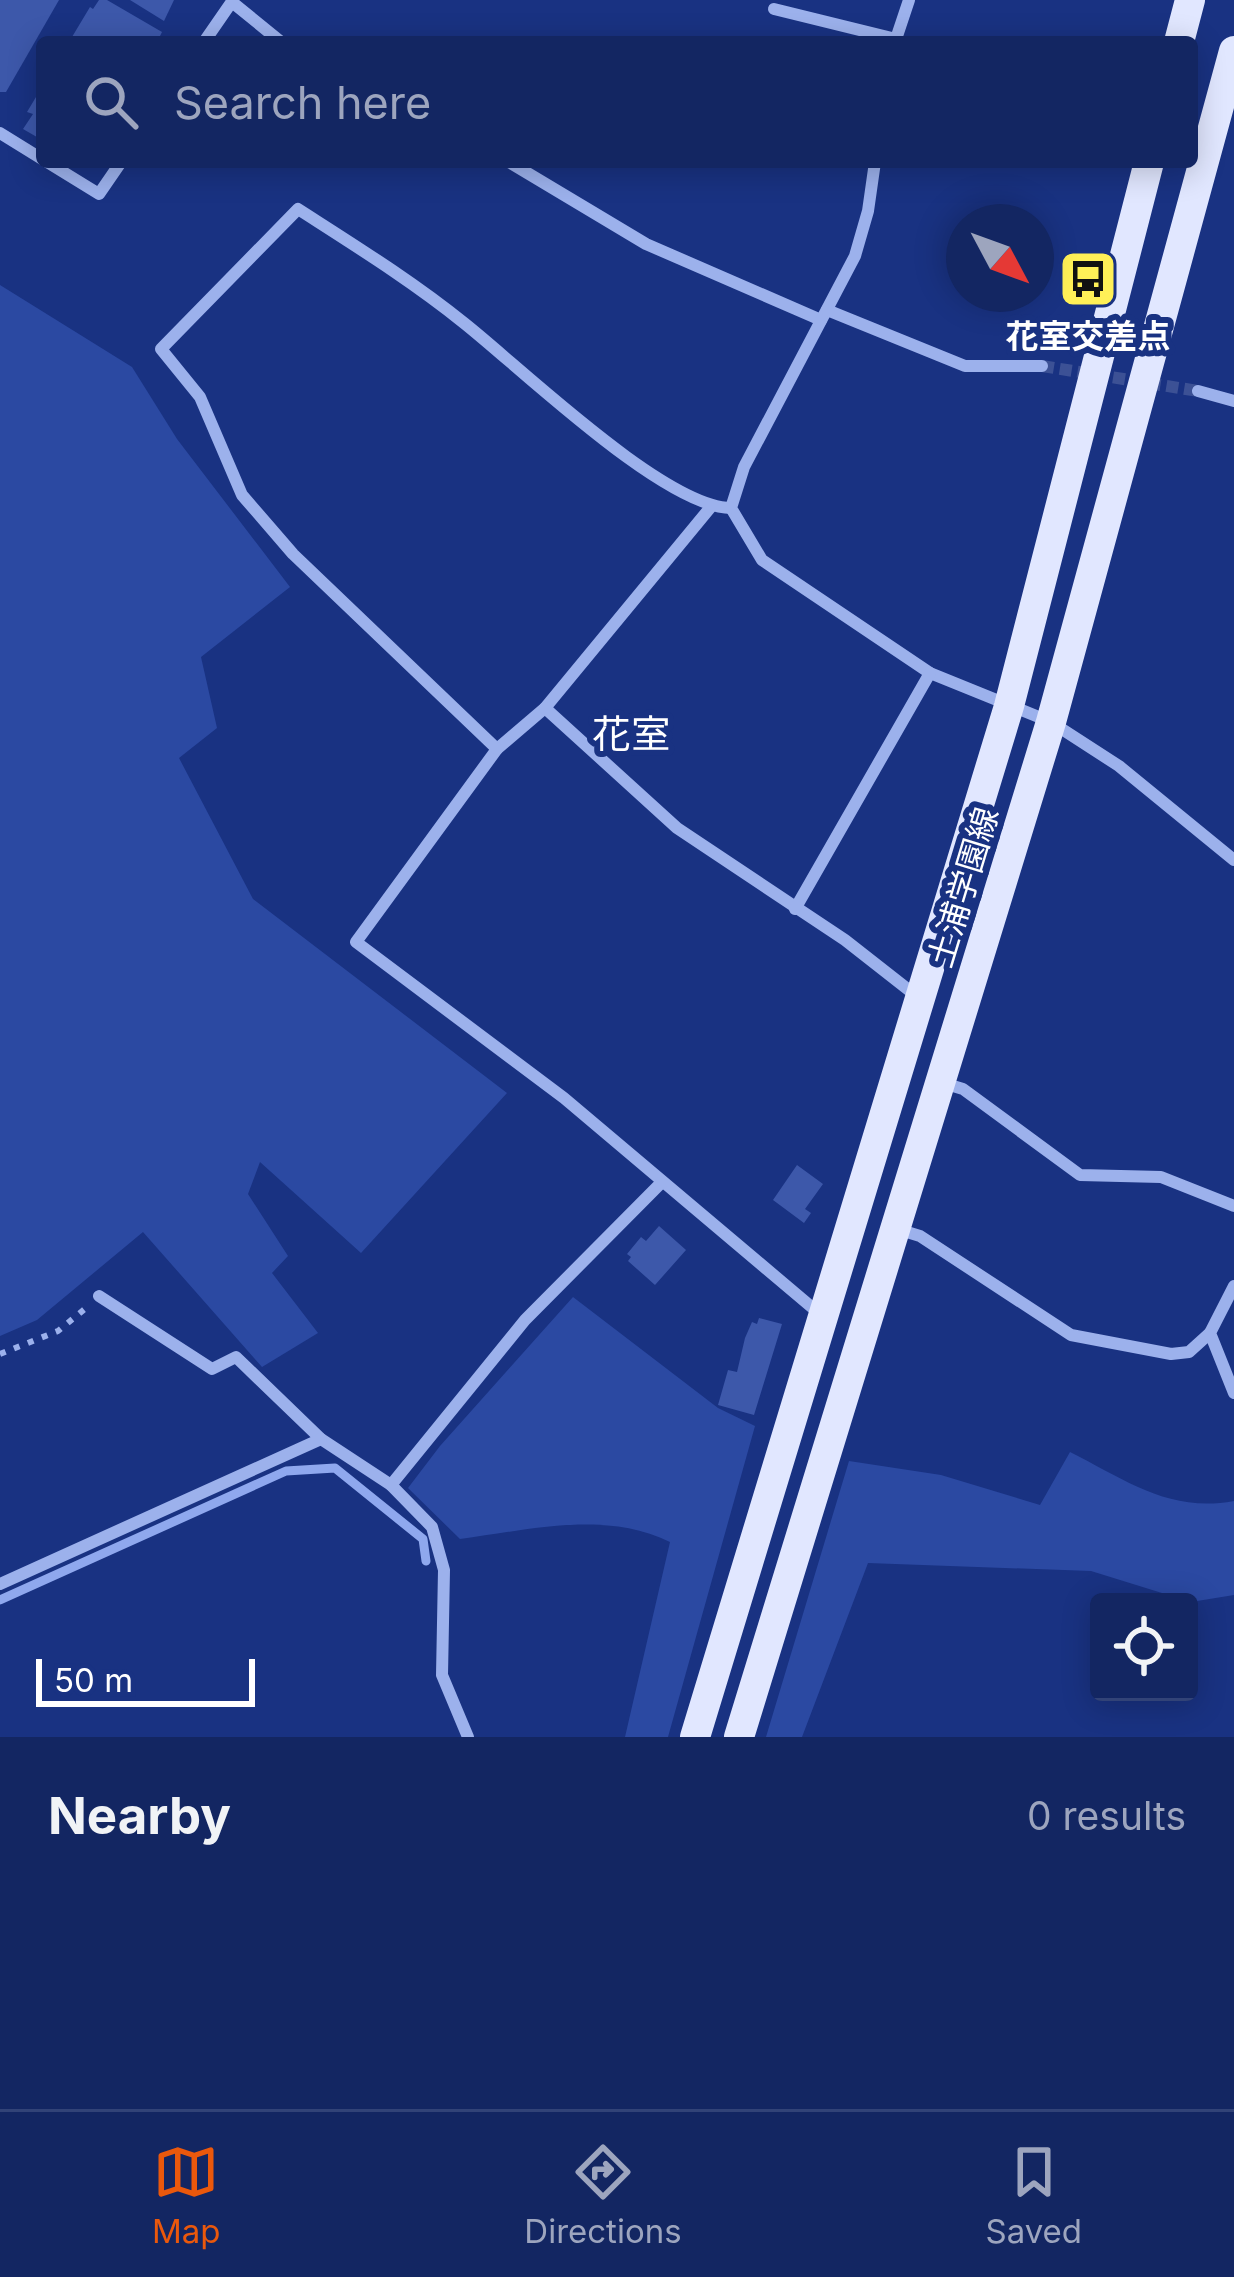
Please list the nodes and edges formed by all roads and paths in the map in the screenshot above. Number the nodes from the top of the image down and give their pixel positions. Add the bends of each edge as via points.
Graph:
1 (909, 0) edge
2 (1190, 0) edge
3 (232, 1) edge
4 (775, 8) dead end
5 (208, 36) edge
6 (274, 36) edge
7 (878, 36) edge
8 (898, 36) edge
9 (1181, 36) edge
10 (1234, 51) edge
11 (0, 133) edge
12 (36, 155) edge
13 (57, 168) edge
14 (117, 168) edge
15 (519, 168) edge
16 (874, 168) edge
17 (1147, 168) edge
18 (824, 315) junction
19 (1042, 367) tunnel mouth
20 (1198, 392) tunnel mouth
21 (1234, 401) edge
22 (710, 508) junction
23 (731, 508) junction
24 (930, 673) junction
25 (1009, 706) junction
26 (544, 708) junction
27 (1051, 722) junction
28 (497, 749) junction
29 (1234, 860) edge
30 (795, 909) junction
31 (920, 999) junction
32 (941, 1083) junction
33 (662, 1182) junction
34 (1234, 1206) edge
35 (894, 1228) junction
36 (1234, 1286) edge
37 (99, 1296) joint
38 (824, 1316) junction
39 (1210, 1333) junction
40 (0, 1354) edge
41 (1234, 1393) edge
42 (321, 1439) junction
43 (391, 1484) junction
44 (0, 1583) edge
45 (468, 1737) edge
46 (695, 1737) edge
47 (739, 1737) edge

1 - 8 street
2 - 9 main road
3 - 5 street
3 - 6 street
4 - 7 street
10 - 27 main road, 土浦学園線
11 - 12 street
13 - 14 street via 99,194
15 - 18 street via 646,244
16 - 18 street via 855,256
17 - 25 main road, 土浦学園線
18 - 19 street via 965,366
18 - 23 street via 744,467
20 - 21 street
22 - 23 street
22 - 26 street
22 - 28 street via 618,452 461,320 298,208 160,349 200,397 242,495
23 - 24 street via 762,560
24 - 25 street
24 - 30 street
25 - 27 street
25 - 31 main road, 土浦学園線
26 - 28 street
26 - 30 street via 677,828
27 - 29 street
27 - 32 main road, 土浦学園線
28 - 33 street via 356,942
30 - 31 street
31 - 38 main road, 土浦学園線
32 - 34 street via 963,1089 1080,1174 1161,1177
32 - 35 main road, 土浦学園線
33 - 38 street
33 - 43 street via 525,1320
35 - 39 street via 920,1236 1070,1335 1171,1354 1189,1352
35 - 47 main road, 土浦学園線
36 - 39 street
37 - 40 path via 58,1331
37 - 42 street via 212,1369 236,1357
38 - 46 main road, 土浦学園線
39 - 41 street
42 - 43 street
42 - 44 street
43 - 45 street via 432,1527 444,1570 442,1675

